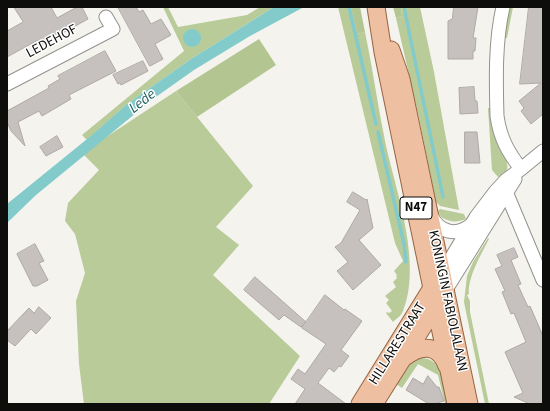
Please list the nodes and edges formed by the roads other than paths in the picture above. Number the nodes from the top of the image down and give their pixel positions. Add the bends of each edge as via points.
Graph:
1 (503, 7) edge
2 (377, 10) edge
3 (106, 17) dead end
4 (7, 84) edge
5 (543, 151) edge
6 (521, 170) junction
7 (504, 189) junction
8 (428, 208) junction
9 (473, 222) junction
10 (442, 273) junction
11 (543, 280) edge
12 (439, 290) junction
13 (436, 306) junction
14 (405, 357) junction
15 (450, 372) junction
16 (360, 404) edge
17 (374, 404) edge
18 (456, 404) edge
19 (469, 404) edge

1 - 6 street via 497,41 497,116 503,141
2 - 8 main road, KONINGIN FABIOLALAAN / N47 via 401,79
2 - 12 main road, KONINGIN FABIOLALAAN / N47 via 383,52
3 - 4 street, LEDEHOF via 115,33
5 - 6 street, HILLARESTRAAT
6 - 7 street, HILLARESTRAAT
7 - 9 street, HILLARESTRAAT via 489,200
7 - 11 street
7 - 12 street, HILLARESTRAAT
8 - 9 street via 437,225 445,230 460,231
8 - 10 main road, KONINGIN FABIOLALAAN / N47
9 - 10 street, HILLARESTRAAT
10 - 12 main road, KONINGIN FABIOLALAAN / N47
12 - 13 main road, HILLARESTRAAT
12 - 16 main road, HILLARESTRAAT
12 - 19 main road, KONINGIN FABIOLALAAN / N47
13 - 14 main road, HILLARESTRAAT
13 - 15 main road, KONINGIN FABIOLALAAN
14 - 15 main road via 422,348 434,350 442,356
14 - 17 main road, HILLARESTRAAT
15 - 18 main road, KONINGIN FABIOLALAAN

